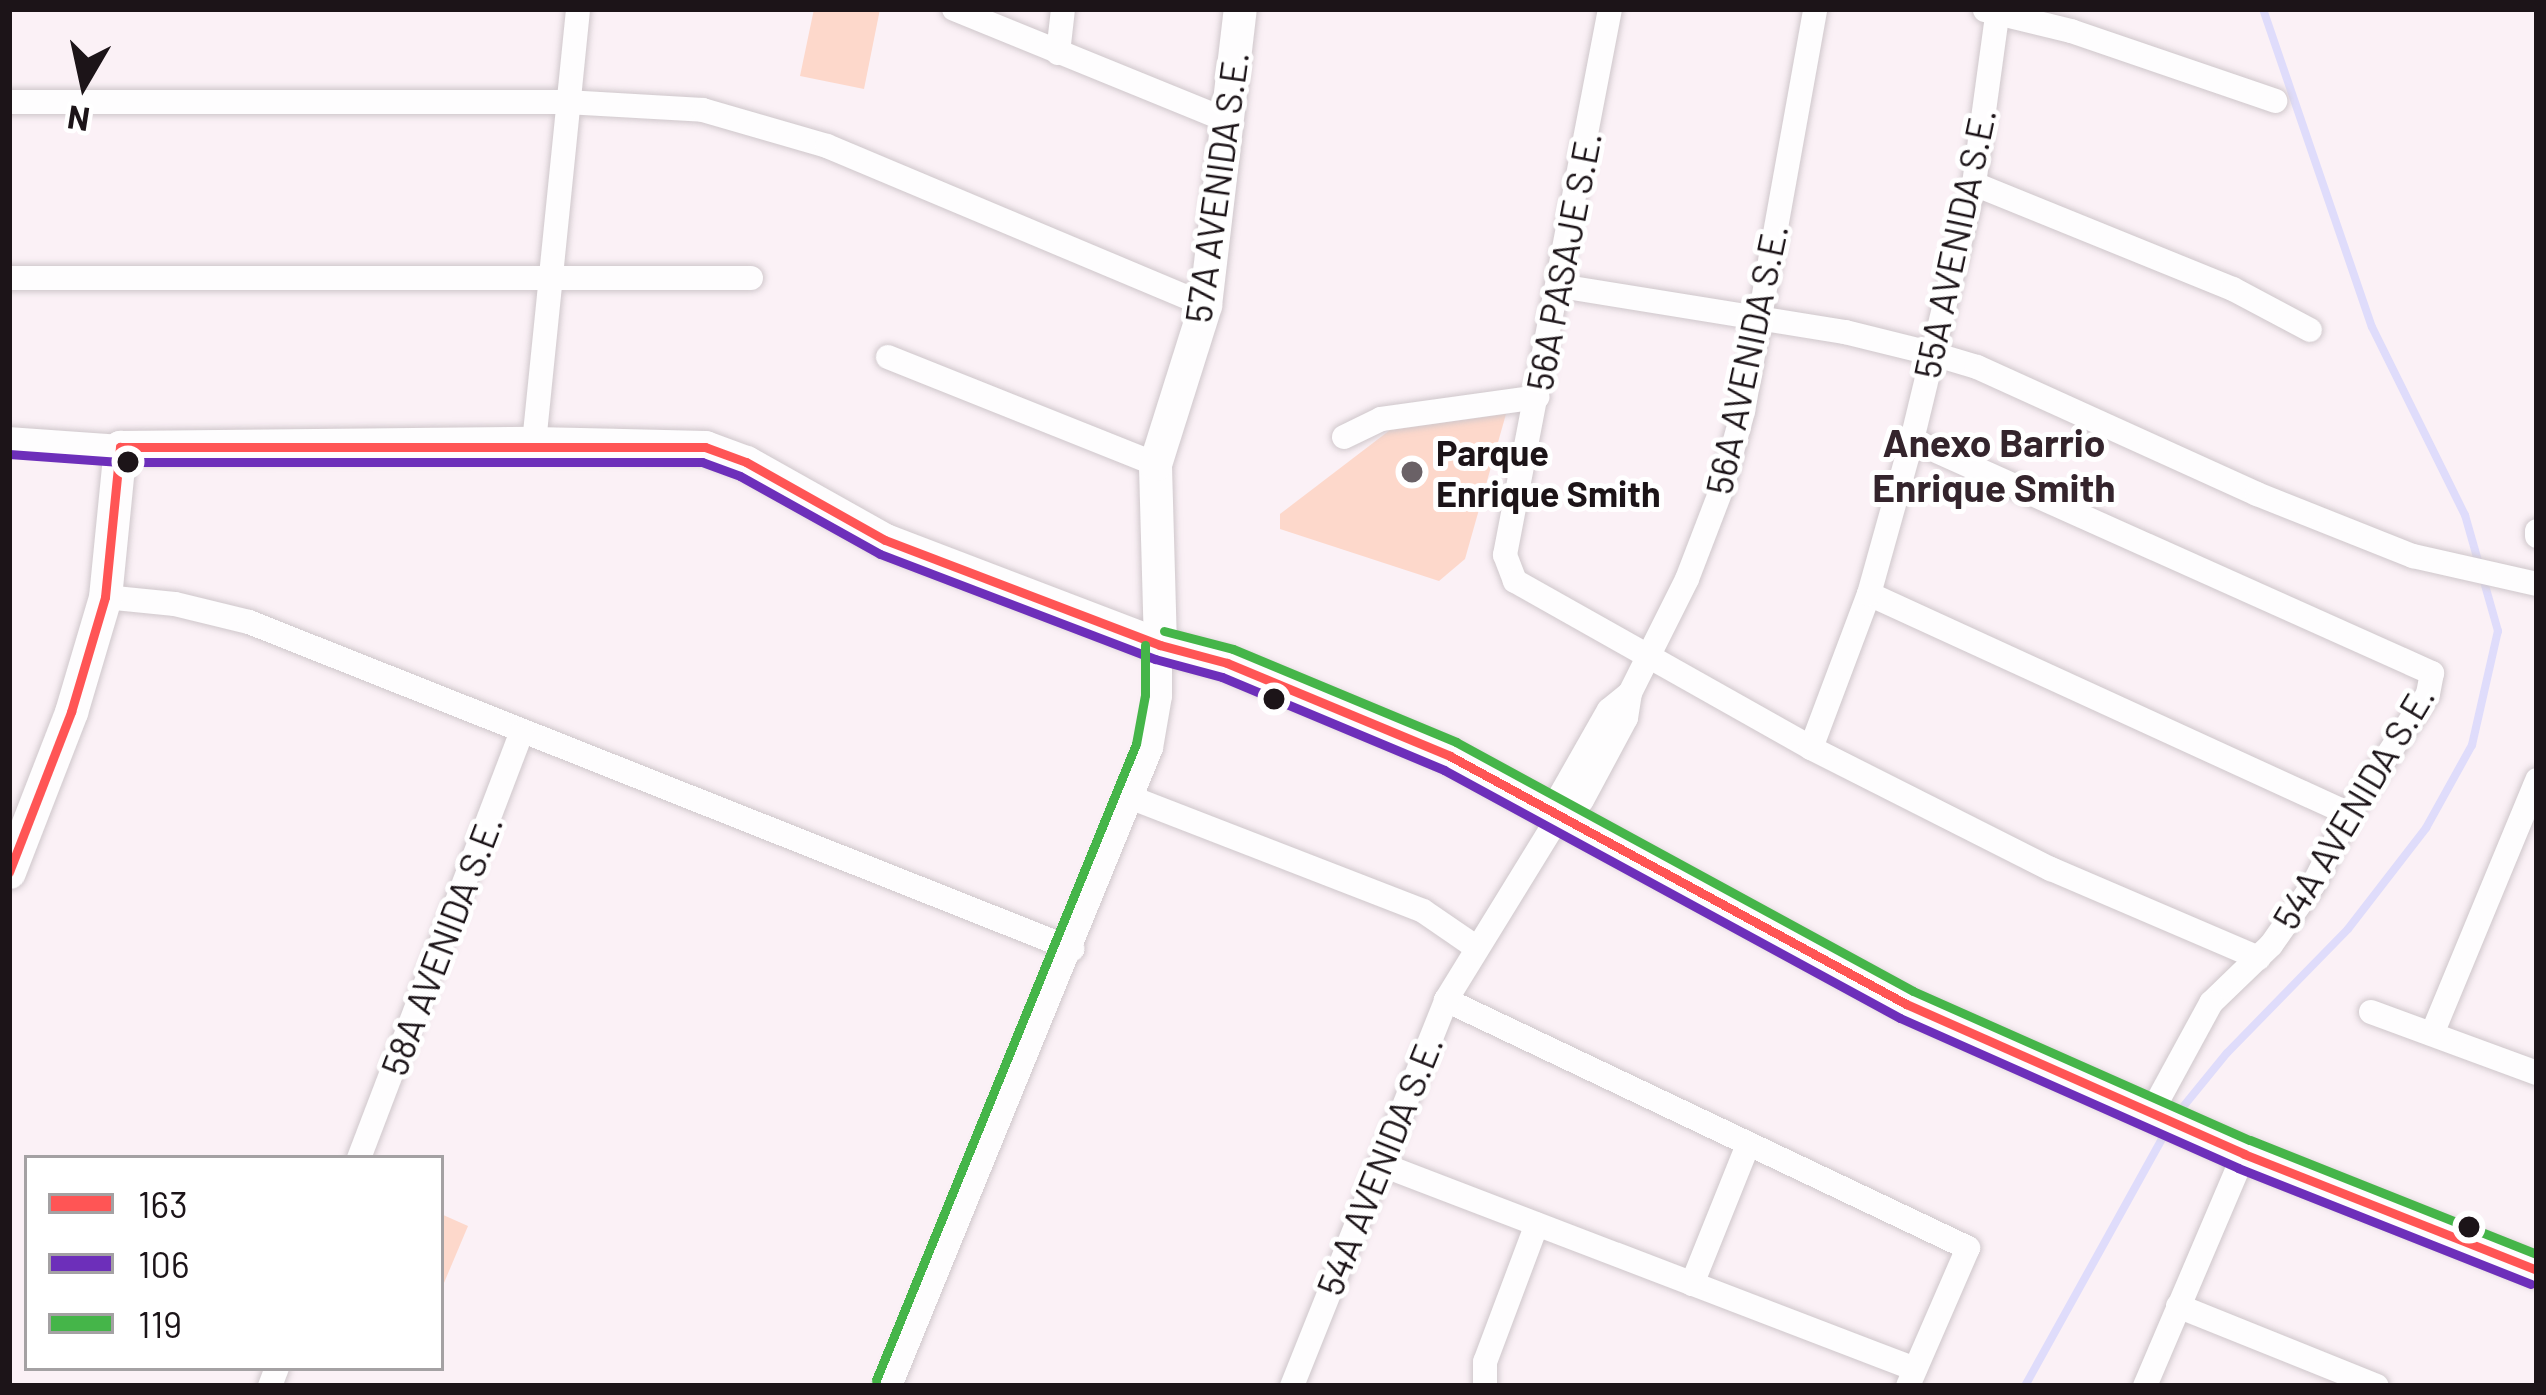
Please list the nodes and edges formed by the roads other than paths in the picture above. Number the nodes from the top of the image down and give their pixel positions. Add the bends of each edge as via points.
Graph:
1 (578, 9) edge
2 (954, 9) edge
3 (1063, 9) edge
4 (1240, 9) edge
5 (1610, 9) edge
6 (1815, 9) edge
7 (1993, 10) edge
8 (2072, 20) edge
9 (1058, 53) junction
10 (2275, 101) dead end
11 (9, 102) edge
12 (566, 102) junction
13 (1229, 121) junction
14 (1974, 184) junction
15 (9, 278) edge
16 (751, 278) dead end
17 (547, 281) junction
18 (1560, 286) junction
19 (1205, 305) junction
20 (1758, 318) junction
21 (2310, 331) dead end
22 (1930, 353) junction
23 (888, 358) dead end
24 (1537, 397) junction
25 (1343, 437) dead end
26 (9, 439) edge
27 (1912, 440) junction
28 (534, 443) junction
29 (120, 448) junction
30 (1155, 464) junction
31 (2533, 583) edge
32 (1869, 594) junction
33 (105, 596) junction
34 (1160, 645) junction
35 (1647, 656) junction
36 (522, 732) junction
37 (1811, 748) junction
38 (2537, 780) edge
39 (1132, 798) junction
40 (2349, 814) junction
41 (1556, 820) junction
42 (17, 834) edge
43 (9, 872) edge
44 (1477, 948) junction
45 (1072, 949) junction
46 (2259, 958) junction
47 (1446, 1000) junction
48 (2371, 1012) dead end
49 (2432, 1034) junction
50 (2537, 1073) edge
51 (2164, 1120) junction
52 (1748, 1145) junction
53 (2244, 1154) junction
54 (360, 1155) edge
55 (1380, 1164) junction
56 (1537, 1224) junction
57 (2537, 1270) edge
58 (1692, 1284) junction
59 (2178, 1306) junction
60 (1912, 1378) edge
61 (1487, 1385) edge
62 (890, 1386) edge
63 (1292, 1386) edge
64 (2145, 1386) edge
65 (2377, 1386) edge

1 - 12 street
2 - 9 street
3 - 9 street
4 - 13 street, 57A AVENIDA S.E.
5 - 18 street, 56A PASAJE S.E.
6 - 20 street, 56A AVENIDA S.E.
7 - 8 street
7 - 14 street, 55A AVENIDA S.E.
8 - 10 street
9 - 13 street
11 - 12 street
12 - 17 street
12 - 19 street via 747,120
13 - 19 street, 57A AVENIDA S.E.
14 - 21 street via 2233,289
14 - 22 street, 55A AVENIDA S.E.
15 - 17 street
16 - 17 street
17 - 28 street
18 - 20 street
18 - 24 street, 56A PASAJE S.E.
19 - 30 street, 57A AVENIDA S.E.
20 - 22 street
20 - 35 street, 56A AVENIDA S.E. via 1722,488
22 - 27 street, 55A AVENIDA S.E.
22 - 31 street via 2413,556
23 - 30 street
24 - 25 street via 1381,419
24 - 35 street, 56A PASAJE S.E. via 1505,555 1515,581
26 - 29 street
27 - 32 street, 55A AVENIDA S.E.
27 - 40 street, 54A AVENIDA S.E. via 2432,673 2428,694
28 - 29 street
28 - 34 street via 704,447 746,462 885,541
29 - 33 street
30 - 34 street, 57A AVENIDA S.E.
32 - 37 street, 55A AVENIDA S.E.
32 - 40 street
33 - 36 street via 249,622
33 - 42 street via 85,673
34 - 39 street, 57A AVENIDA S.E. via 1160,696
34 - 41 street via 1227,664 1428,747
35 - 37 street
35 - 41 street, 56A AVENIDA S.E. via 1630,693 1610,710
36 - 45 street
36 - 54 street, 58A AVENIDA S.E.
37 - 46 street via 2050,869
38 - 49 street
39 - 44 street via 1423,911
39 - 45 street, 57A AVENIDA S.E.
40 - 46 street, 54A AVENIDA S.E. via 2313,885
41 - 44 street, 56A AVENIDA S.E.
41 - 51 street via 1906,1004
42 - 43 street
44 - 47 street, 54A AVENIDA S.E.
45 - 62 street, 57A AVENIDA S.E.
46 - 51 street, 54A AVENIDA S.E. via 2211,1003
47 - 52 street
47 - 55 street, 54A AVENIDA S.E.
48 - 49 street
49 - 50 street
51 - 53 street
52 - 58 street
52 - 60 street via 1968,1247
53 - 57 street
53 - 59 street
55 - 56 street
55 - 63 street, 54A AVENIDA S.E.
56 - 58 street
56 - 61 street via 1485,1362
58 - 60 street
59 - 64 street
59 - 65 street

